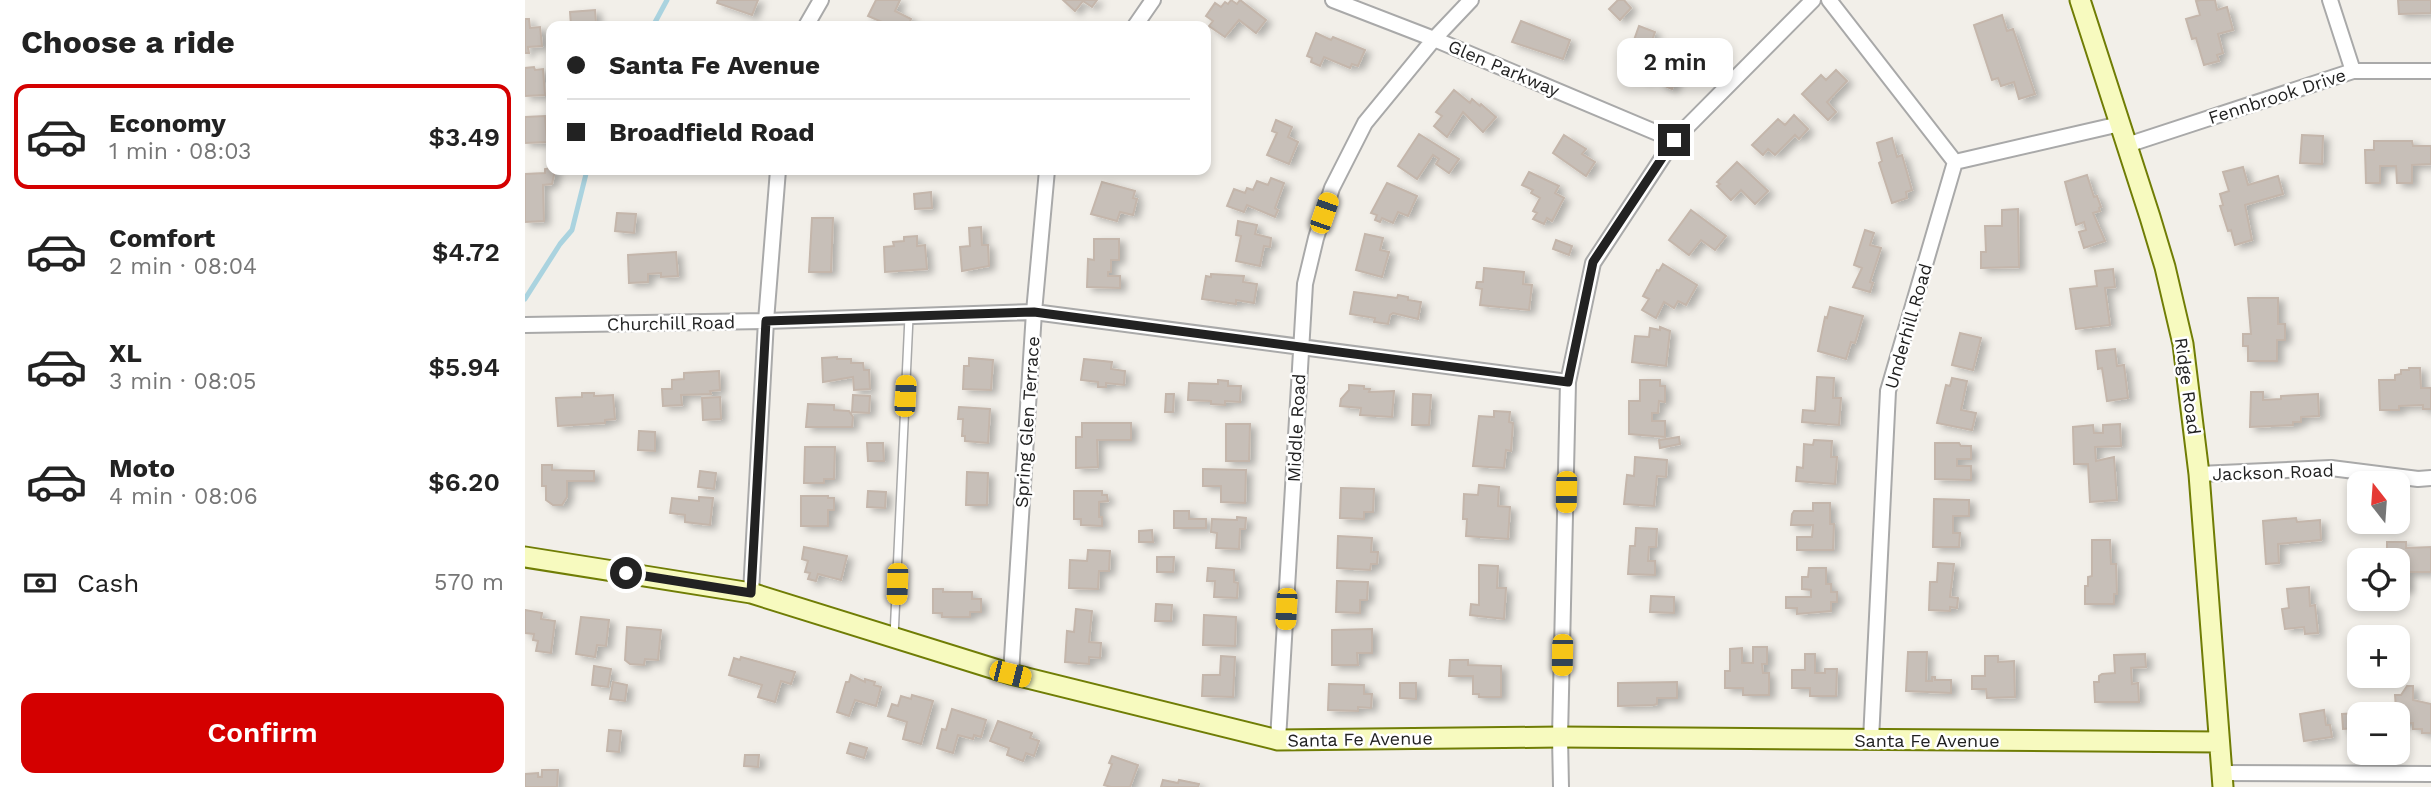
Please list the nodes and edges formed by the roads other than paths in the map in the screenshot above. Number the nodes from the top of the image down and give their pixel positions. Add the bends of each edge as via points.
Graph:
1 (821, 0) edge
2 (1153, 0) edge
3 (1333, 0) edge
4 (1471, 0) edge
5 (1813, 0) edge
6 (1829, 0) edge
7 (2080, 0) edge
8 (2330, 0) edge
9 (809, 21) edge
10 (1138, 21) edge
11 (1434, 39) junction
12 (2353, 71) junction
13 (2431, 71) edge
14 (2120, 124) junction
15 (1674, 140) junction
16 (2127, 145) junction
17 (1955, 162) junction
18 (778, 175) edge
19 (1047, 175) edge
20 (1034, 312) junction
21 (909, 316) junction
22 (766, 321) junction
23 (525, 325) edge
24 (1301, 347) junction
25 (1568, 382) junction
26 (2199, 474) junction
27 (2431, 478) edge
28 (525, 557) edge
29 (751, 593) junction
30 (894, 638) junction
31 (1010, 674) junction
32 (1560, 737) junction
33 (1278, 740) junction
34 (1871, 740) junction
35 (2219, 742) junction
36 (2431, 774) edge
37 (2222, 780) edge
38 (1561, 787) edge

1 - 9 street
2 - 10 street
3 - 11 street, Glen Parkway
4 - 11 street, Middle Road
5 - 15 street
6 - 17 street
7 - 14 main road, Ridge Road
8 - 12 street
11 - 15 street, Glen Parkway
11 - 24 street, Middle Road via 1365,123 1332,188 1305,284
12 - 13 street, Fennbrook Drive
12 - 16 street, Fennbrook Drive
14 - 16 main road, Ridge Road
14 - 17 street
15 - 25 street via 1593,262
16 - 26 main road, Ridge Road via 2176,308
17 - 34 street, Underhill Road via 1888,391
18 - 22 street
19 - 20 street, Spring Glen Terrace
20 - 21 street, Churchill Road
20 - 24 street, Churchill Road
20 - 31 street, Spring Glen Terrace
21 - 22 street, Churchill Road
21 - 30 lane
22 - 23 street, Churchill Road
22 - 29 street
24 - 25 street, Churchill Road
24 - 33 street, Middle Road
25 - 32 street
26 - 27 street, Jackson Road via 2331,468
26 - 35 main road, Ridge Road
28 - 29 main road, Santa Fe Avenue
29 - 30 main road, Santa Fe Avenue
30 - 31 main road, Santa Fe Avenue
31 - 33 main road, Santa Fe Avenue
32 - 33 main road, Santa Fe Avenue
32 - 34 main road, Santa Fe Avenue
32 - 38 street
34 - 35 main road, Santa Fe Avenue
35 - 37 main road, Ridge Road
36 - 37 street

